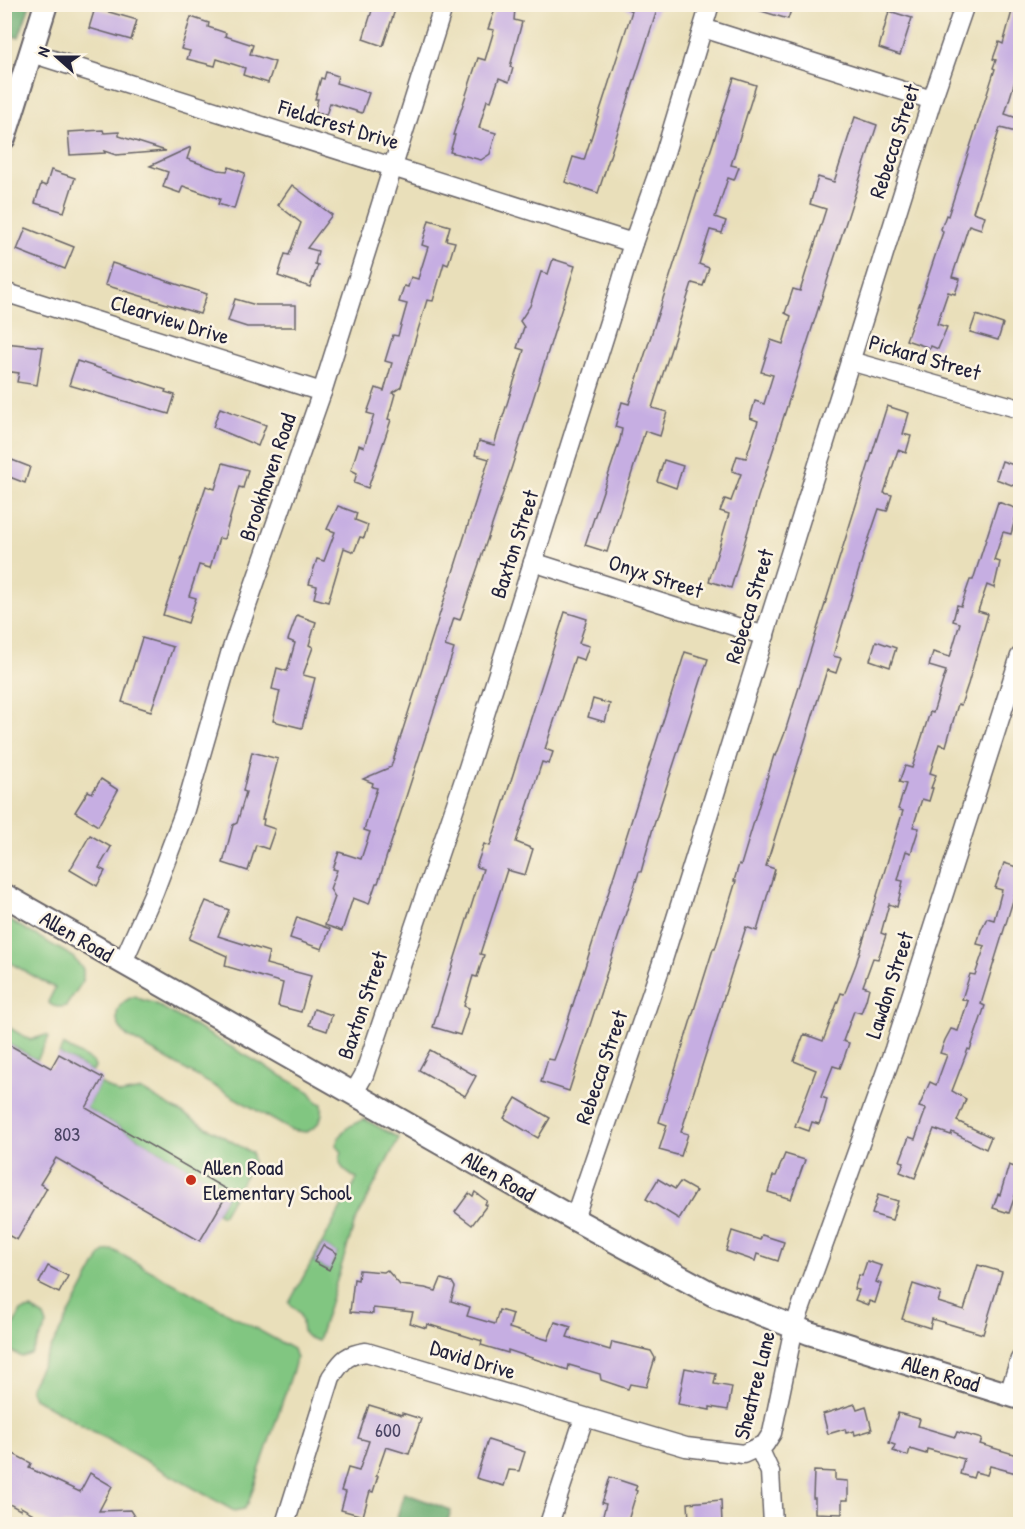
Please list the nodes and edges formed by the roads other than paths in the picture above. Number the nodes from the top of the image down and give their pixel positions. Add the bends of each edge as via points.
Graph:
1 (46, 4) edge
2 (444, 4) edge
3 (710, 4) edge
4 (965, 4) edge
5 (702, 28) junction
6 (31, 53) junction
7 (932, 100) junction
8 (4, 138) edge
9 (394, 166) junction
10 (633, 243) junction
11 (4, 292) edge
12 (850, 361) junction
13 (322, 392) junction
14 (1020, 409) edge
15 (533, 562) junction
16 (765, 636) junction
17 (1020, 656) edge
18 (4, 895) edge
19 (123, 962) junction
20 (353, 1094) junction
21 (574, 1219) junction
22 (794, 1327) junction
23 (1020, 1359) edge
24 (1015, 1396) edge
25 (584, 1418) junction
26 (759, 1448) junction
27 (285, 1524) edge
28 (549, 1524) edge
29 (773, 1524) edge

1 - 6 street
2 - 9 street, Brookhaven Road
3 - 5 street, Baxton Street
4 - 7 street, Rebecca Street
5 - 7 street
5 - 10 street, Baxton Street
6 - 8 street
6 - 9 street, Fieldcrest Drive
7 - 12 street, Rebecca Street
9 - 10 street, Fieldcrest Drive
9 - 13 street, Brookhaven Road
10 - 15 street, Baxton Street
11 - 13 street, Clearview Drive
12 - 14 street, Pickard Street
12 - 16 street, Rebecca Street
13 - 19 street, Brookhaven Road via 230,654 184,813
15 - 16 street, Onyx Street
15 - 20 street, Baxton Street via 364,1075
16 - 21 street, Rebecca Street via 661,966
17 - 22 street, Lawdon Street via 894,1049
18 - 19 street, Allen Road
19 - 20 street, Allen Road
20 - 21 street, Allen Road
21 - 22 street, Allen Road via 714,1295
22 - 24 street, Allen Road
22 - 26 street, Sheatree Lane via 772,1433
23 - 24 street
25 - 26 street, David Drive via 686,1447 743,1454
25 - 27 street, David Drive via 366,1352 351,1354 331,1377
25 - 28 street
26 - 29 street, Sheatree Lane via 770,1472

